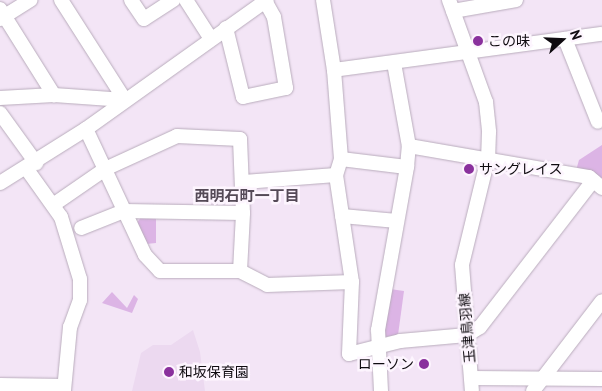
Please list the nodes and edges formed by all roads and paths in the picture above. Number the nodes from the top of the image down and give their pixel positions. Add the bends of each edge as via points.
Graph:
1 (30, 0) edge
2 (61, 0) edge
3 (131, 0) edge
4 (173, 0) edge
5 (186, 0) edge
6 (323, 0) edge
7 (516, 0) edge
8 (259, 2) edge
9 (451, 5) edge
10 (2, 15) edge
11 (226, 28) junction
12 (602, 34) edge
13 (211, 39) junction
14 (565, 39) junction
15 (469, 53) junction
16 (394, 63) junction
17 (334, 70) junction
18 (54, 95) junction
19 (0, 98) edge
20 (125, 100) junction
21 (0, 113) edge
22 (598, 122) dead end
23 (86, 129) junction
24 (409, 146) junction
25 (488, 158) junction
26 (341, 159) junction
27 (31, 165) junction
28 (407, 167) junction
29 (105, 169) junction
30 (336, 175) junction
31 (244, 182) junction
32 (0, 183) edge
33 (597, 184) edge
34 (53, 205) junction
35 (124, 211) junction
36 (243, 213) junction
37 (342, 216) junction
38 (397, 221) junction
39 (81, 228) dead end
40 (240, 271) junction
41 (352, 282) junction
42 (602, 300) edge
43 (467, 335) junction
44 (378, 347) junction
45 (602, 379) edge
46 (472, 384) edge
47 (0, 385) edge
48 (544, 385) edge
49 (64, 388) edge
50 (381, 391) edge
51 (533, 391) edge

1 - 10 street
2 - 20 street
3 - 4 street via 144,19
5 - 13 street
6 - 17 street
7 - 9 street
8 - 11 street
8 - 11 street via 274,17 286,88 243,97
9 - 15 street, 玉津鳥羽線
10 - 18 street
11 - 13 street
12 - 14 street
13 - 20 street
14 - 15 street
14 - 22 street
15 - 16 street
15 - 25 street, 玉津鳥羽線 via 486,102
16 - 17 street
16 - 24 street
17 - 26 street
18 - 19 street
18 - 20 street
20 - 23 street
21 - 27 street
23 - 27 street
23 - 29 street
24 - 25 street
24 - 28 street
25 - 33 street via 589,177
25 - 43 street, 玉津鳥羽線 via 462,265
26 - 28 street
26 - 30 street
27 - 32 street
27 - 34 street
28 - 38 street
29 - 31 street via 177,136 240,139
29 - 34 street
29 - 35 street
30 - 31 street
30 - 37 street
31 - 36 street
33 - 43 street via 480,327
34 - 49 street via 62,217 80,279 80,300 70,327
35 - 36 street
35 - 39 street
35 - 40 street via 145,255 160,271
36 - 40 street
37 - 38 street
37 - 41 street
38 - 44 street via 378,330
40 - 41 street via 267,285
41 - 44 street via 349,354
42 - 48 street
43 - 44 street via 400,341
43 - 46 street, 玉津鳥羽線
44 - 50 street
45 - 48 street
46 - 48 street
47 - 49 street
48 - 51 street

